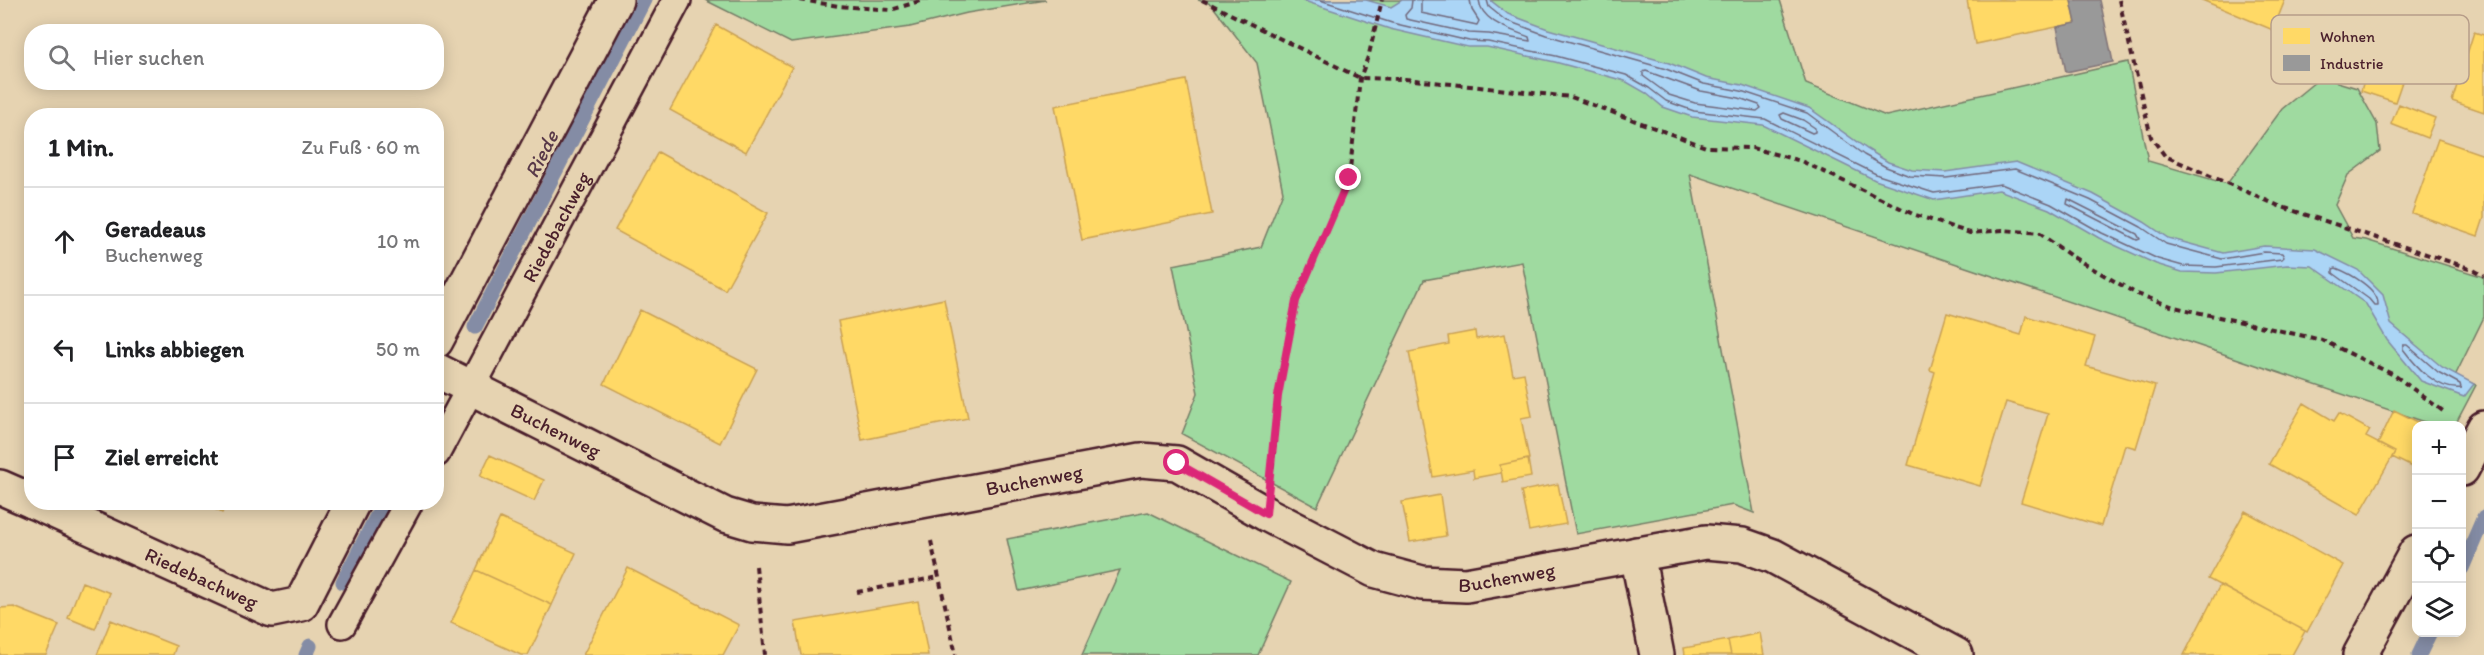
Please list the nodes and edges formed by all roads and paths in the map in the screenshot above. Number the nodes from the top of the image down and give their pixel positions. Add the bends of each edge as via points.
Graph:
1 (616, 0) edge
2 (676, 0) edge
3 (800, 0) edge
4 (923, 0) edge
5 (1202, 0) edge
6 (1382, 0) edge
7 (2119, 0) edge
8 (1360, 78) junction
9 (2484, 276) edge
10 (444, 326) edge
11 (444, 374) edge
12 (472, 388) junction
13 (2452, 414) dead end
14 (2484, 428) edge
15 (444, 439) edge
16 (2466, 462) edge
17 (0, 487) edge
18 (24, 498) edge
19 (923, 500) junction
20 (51, 510) edge
21 (349, 510) edge
22 (405, 510) edge
23 (1266, 514) junction
24 (752, 523) junction
25 (1636, 554) junction
26 (2412, 559) edge
27 (939, 577) junction
28 (857, 592) dead end
29 (342, 624) dead end
30 (765, 655) edge
31 (956, 655) edge
32 (1657, 655) edge
33 (1956, 655) edge
34 (2360, 655) edge

1 - 10 street
2 - 12 lane, Riedebachweg
3 - 4 path via 891,10
5 - 8 path
6 - 8 path
7 - 9 path via 2151,137 2164,156 2279,206
8 - 13 path via 1405,79 1571,97 1706,147 1752,148 1801,161 1913,214 1970,233 2039,233 2138,294 2174,307 2322,340 2394,375
8 - 23 path via 1349,178 1296,301 1278,396
11 - 12 street, Buchenweg
12 - 15 lane, Riedebachweg
12 - 24 street, Buchenweg via 725,515
14 - 16 street
17 - 18 street, Riedebachweg
19 - 23 street, Buchenweg via 1141,460 1177,463
19 - 24 street, Buchenweg via 787,526
19 - 27 path
20 - 21 street, Riedebachweg via 272,610 301,604
22 - 29 lane
23 - 25 street, Buchenweg via 1374,570 1422,583 1466,585
24 - 30 path
25 - 32 street
25 - 33 street, Buchenweg via 1706,542 1742,545 1773,556
26 - 34 street
27 - 28 path
27 - 31 path

